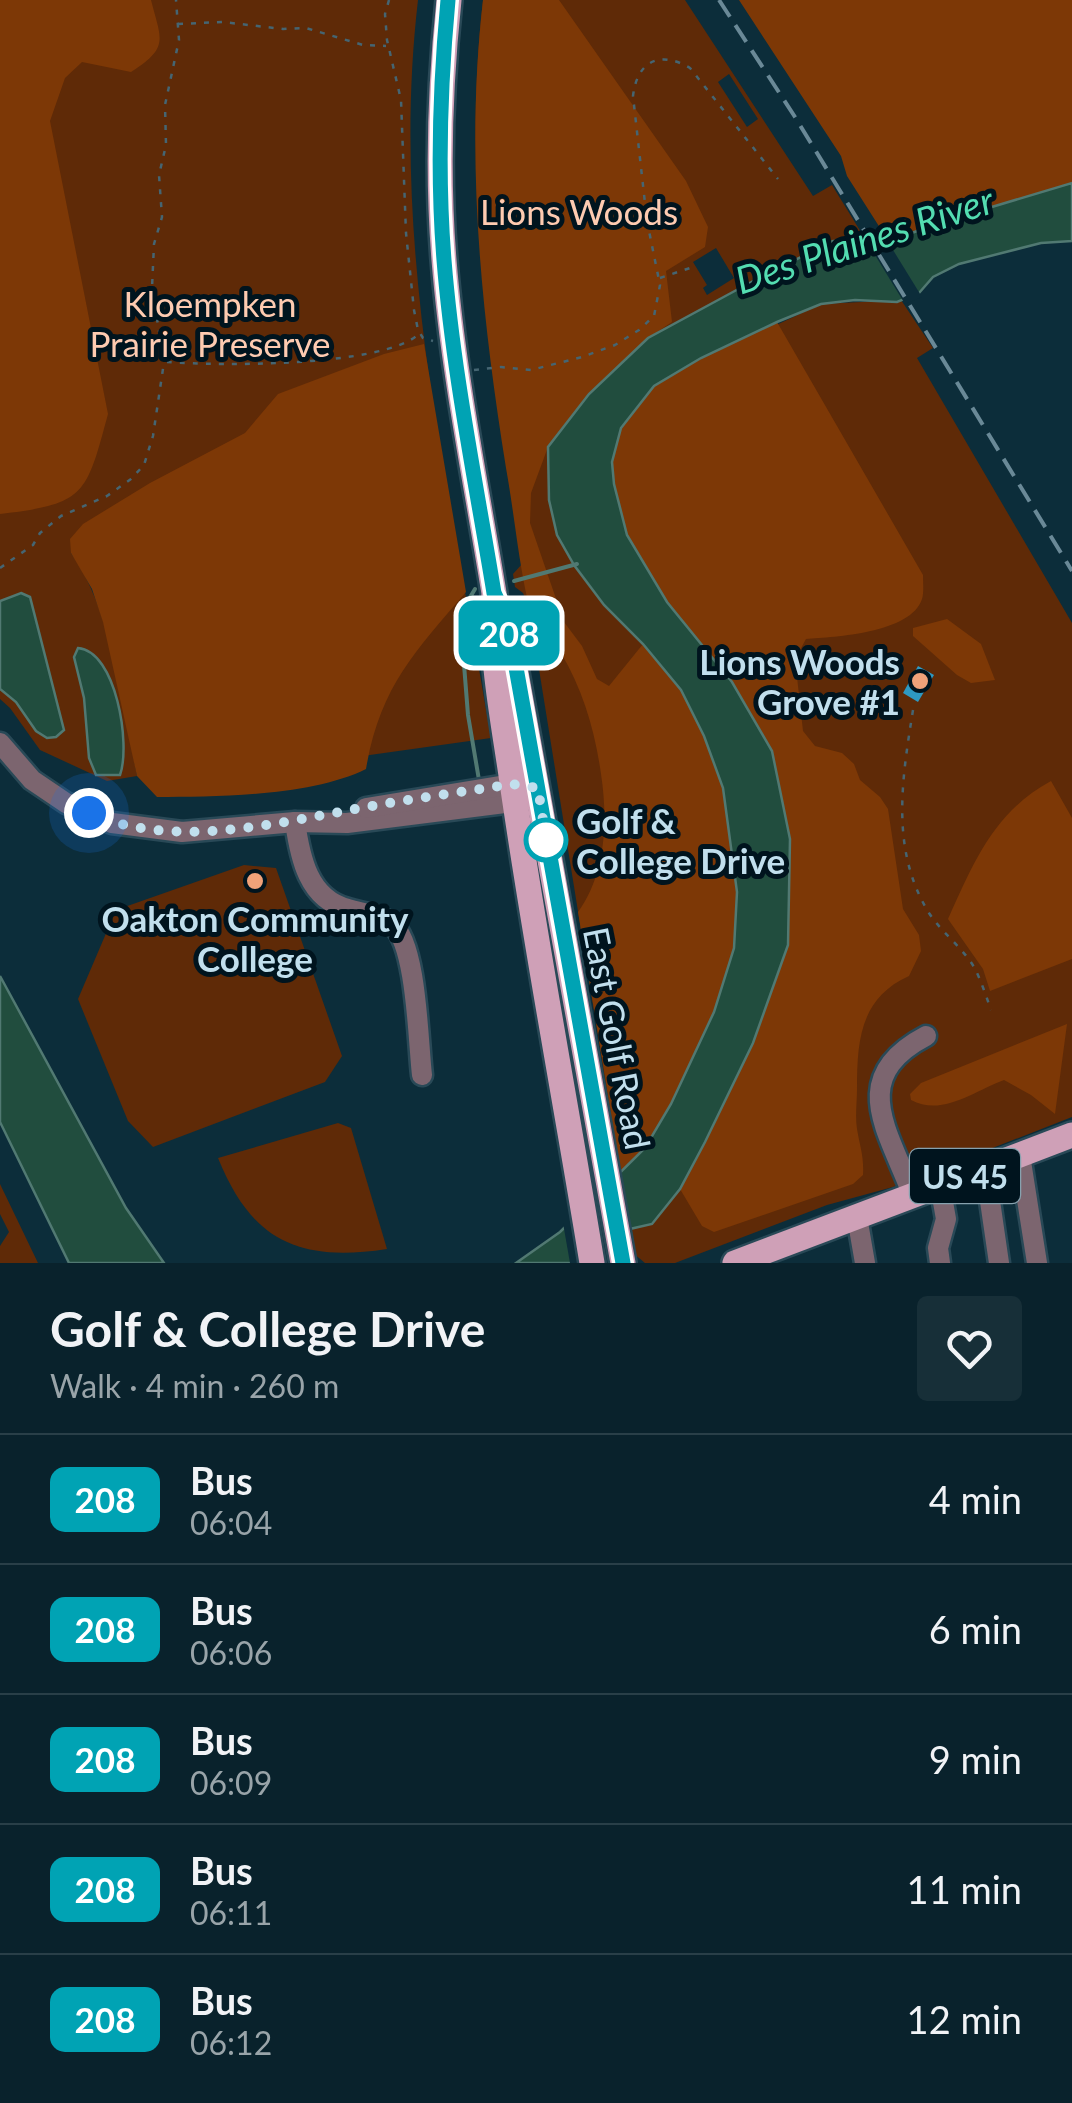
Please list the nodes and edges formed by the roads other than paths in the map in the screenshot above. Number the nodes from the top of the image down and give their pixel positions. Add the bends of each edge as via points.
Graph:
1 (448, 0) edge
2 (0, 743) edge
3 (522, 791) junction
4 (295, 822) junction
5 (926, 1036) dead end
6 (422, 1075) dead end
7 (1072, 1135) edge
8 (1020, 1155) junction
9 (980, 1170) junction
10 (940, 1185) junction
11 (913, 1196) junction
12 (857, 1217) junction
13 (621, 1252) edge
14 (748, 1260) edge
15 (592, 1263) edge
16 (865, 1263) edge
17 (940, 1263) edge
18 (998, 1263) edge
19 (1037, 1263) edge

1 - 3 main road, East Golf Road via 440,170 444,260 494,593 492,628
2 - 4 street via 32,780 112,823 182,832
3 - 4 street
3 - 13 main road, East Golf Road via 598,1116
3 - 15 main road, East Golf Road
4 - 6 street via 301,860 328,901 392,924 406,944
5 - 11 street via 898,1052 878,1091
7 - 8 main road, US 45
8 - 9 main road, US 45
8 - 19 street
9 - 10 main road, US 45
9 - 18 street
10 - 11 main road, US 45
10 - 17 street via 946,1219
11 - 12 main road, US 45
12 - 14 main road, US 45
12 - 16 street

